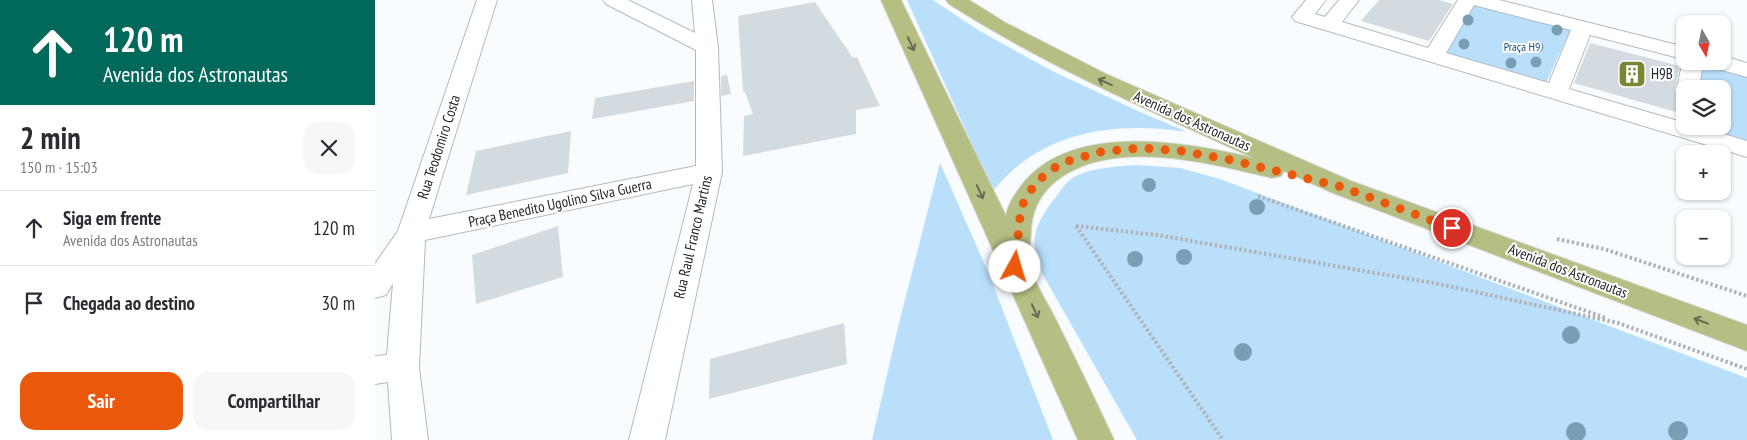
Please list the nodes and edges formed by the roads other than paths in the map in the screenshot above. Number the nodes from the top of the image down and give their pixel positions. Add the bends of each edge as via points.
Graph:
1 (487, 0) edge
2 (613, 0) edge
3 (702, 0) edge
4 (891, 0) edge
5 (956, 0) edge
6 (1316, 0) edge
7 (1349, 0) edge
8 (1468, 0) edge
9 (1476, 0) edge
10 (1329, 25) junction
11 (1583, 27) junction
12 (707, 47) junction
13 (1676, 51) edge
14 (1434, 55) junction
15 (1731, 66) edge
16 (1747, 70) edge
17 (1557, 91) junction
18 (1676, 128) edge
19 (1698, 135) edge
20 (1747, 150) edge
21 (709, 172) junction
22 (1342, 187) junction
23 (411, 233) junction
24 (1015, 267) junction
25 (375, 286) edge
26 (1747, 338) edge
27 (389, 369) edge
28 (410, 440) edge
29 (647, 440) edge
30 (1096, 440) edge

1 - 23 street, Rua Teodomiro Costa
2 - 12 street
3 - 12 street, Rua Raul Franco Martins
4 -> 24 main road
22 -> 5 main road, Avenida dos Astronautas via 1098,79 999,27
6 - 10 street via 1302,17
7 - 10 street
8 - 14 street
9 - 11 street
10 - 14 street
11 - 13 street
11 - 17 street
12 - 21 street, Rua Raul Franco Martins
14 - 17 street
15 - 16 street
17 - 18 street
19 - 20 street
21 - 23 street, Praça Benedito Ugolino Silva Guerra
21 - 29 street, Rua Raul Franco Martins
22 - 24 main road via 1181,151 1141,148 1100,152 1061,163 1036,182 1021,207
26 -> 22 main road, Avenida dos Astronautas
23 - 25 street, Rua Teodomiro Costa
23 - 27 street
24 -> 30 main road
27 - 28 street

